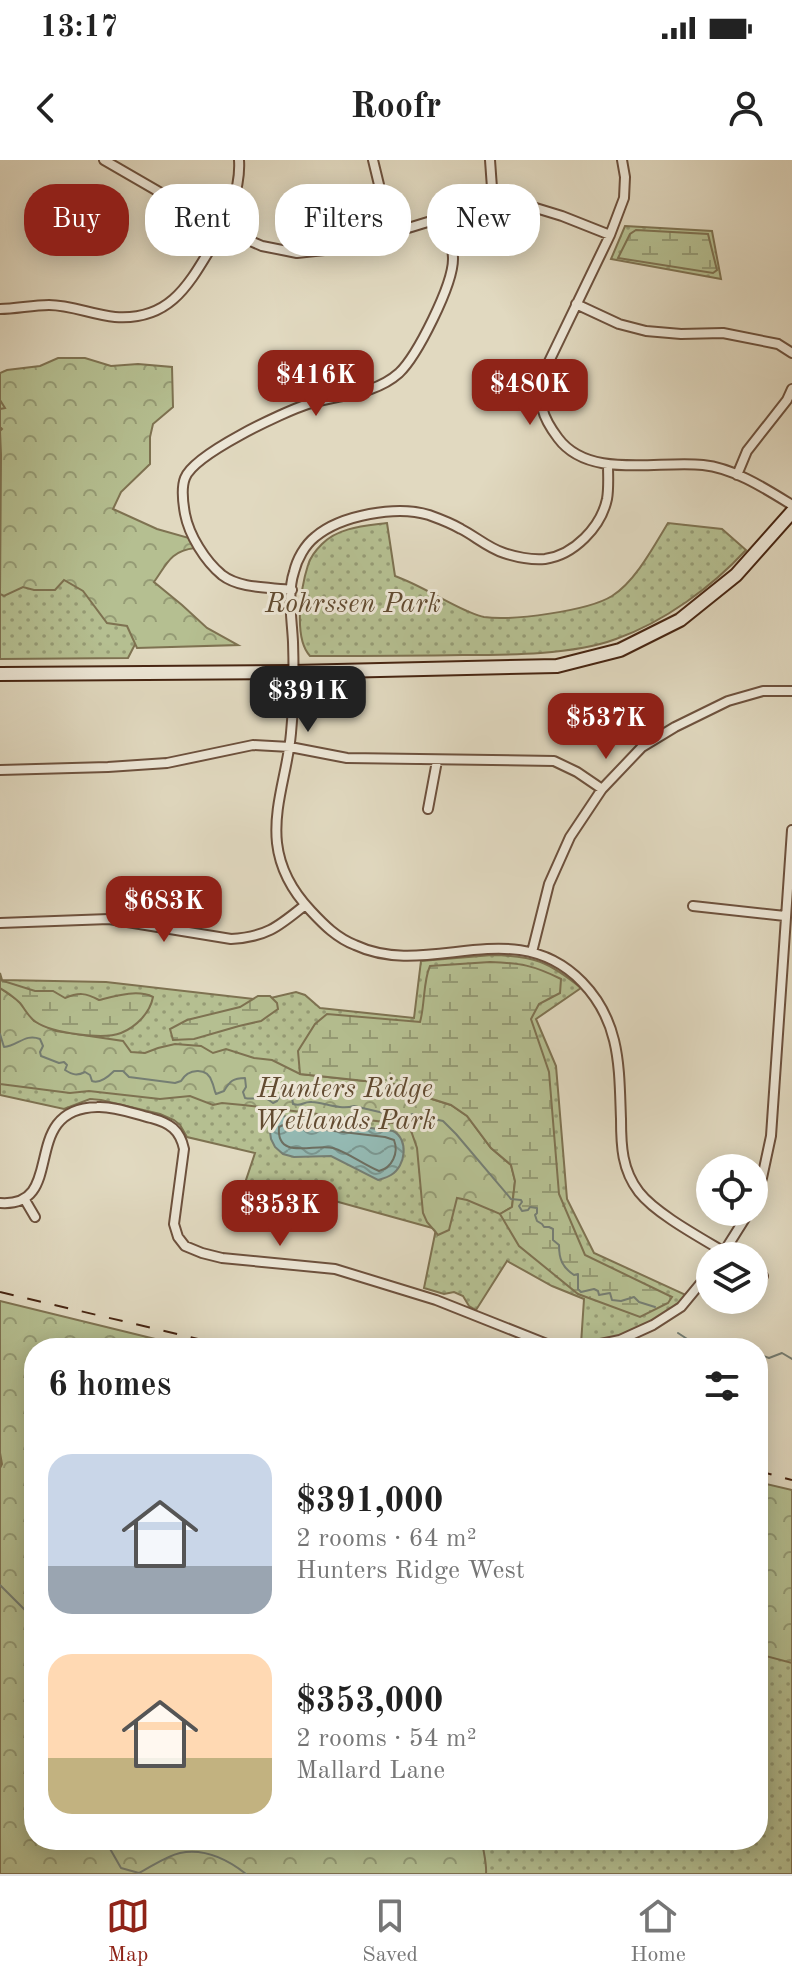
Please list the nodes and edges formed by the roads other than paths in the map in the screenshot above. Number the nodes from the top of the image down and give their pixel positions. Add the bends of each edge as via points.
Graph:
1 (104, 160) edge
2 (239, 160) edge
3 (373, 160) edge
4 (490, 160) edge
5 (622, 160) edge
6 (146, 184) edge
7 (236, 184) edge
8 (379, 184) edge
9 (492, 184) edge
10 (540, 210) edge
11 (610, 235) junction
12 (206, 256) edge
13 (452, 256) edge
14 (576, 304) junction
15 (0, 309) edge
16 (792, 353) edge
17 (792, 389) edge
18 (608, 464) junction
19 (737, 475) junction
20 (792, 505) edge
21 (792, 512) edge
22 (292, 590) junction
23 (294, 672) junction
24 (0, 674) edge
25 (792, 691) edge
26 (290, 747) junction
27 (437, 761) junction
28 (0, 770) edge
29 (602, 789) junction
30 (428, 809) dead end
31 (792, 830) edge
32 (305, 905) junction
33 (693, 906) dead end
34 (785, 916) junction
35 (0, 923) edge
36 (532, 952) junction
37 (767, 1154) edge
38 (25, 1200) junction
39 (0, 1203) edge
40 (35, 1217) dead end
41 (706, 1242) edge
42 (696, 1289) edge
43 (530, 1338) edge
44 (631, 1338) edge

1 - 6 street
2 - 7 street
3 - 8 street
4 - 9 street
5 - 11 street via 624,198
10 - 11 street
11 - 14 street
12 - 15 street via 174,301 142,315 116,317 50,305
13 - 22 street via 449,280 416,351 399,372 378,387 307,404 220,445 184,479 188,527 216,570 242,584
14 - 16 street via 646,331 723,333 778,344
14 - 18 street via 542,376 541,401 545,421 562,444 581,458
17 - 19 street via 747,451
18 - 19 street via 705,465
18 - 22 street via 606,503 597,522 588,536 556,557 499,552 425,514 385,512 334,525 314,537 300,556
19 - 20 street
21 - 23 street via 736,575 680,620 620,650 557,666
22 - 23 street
23 - 24 street
23 - 26 street
25 - 29 street via 763,691 728,701 675,727 642,747
26 - 27 street via 347,758
26 - 28 street via 253,745 167,763
26 - 32 street via 277,812 277,843 291,885
27 - 29 street via 554,761
27 - 30 street
29 - 36 street via 570,837 549,884
31 - 34 street
32 - 35 street via 272,930 231,939 109,919
32 - 36 street via 333,933 369,950 412,955 496,948
33 - 34 street
34 - 37 street
36 - 41 street via 556,961 583,983 607,1020 618,1050 624,1163 637,1189
38 - 39 street
38 - 40 street
38 - 43 street via 38,1181 51,1130 69,1114 107,1107 163,1121 176,1129 184,1149 174,1224 185,1246 222,1258 335,1269 436,1300
42 - 44 street via 681,1307

